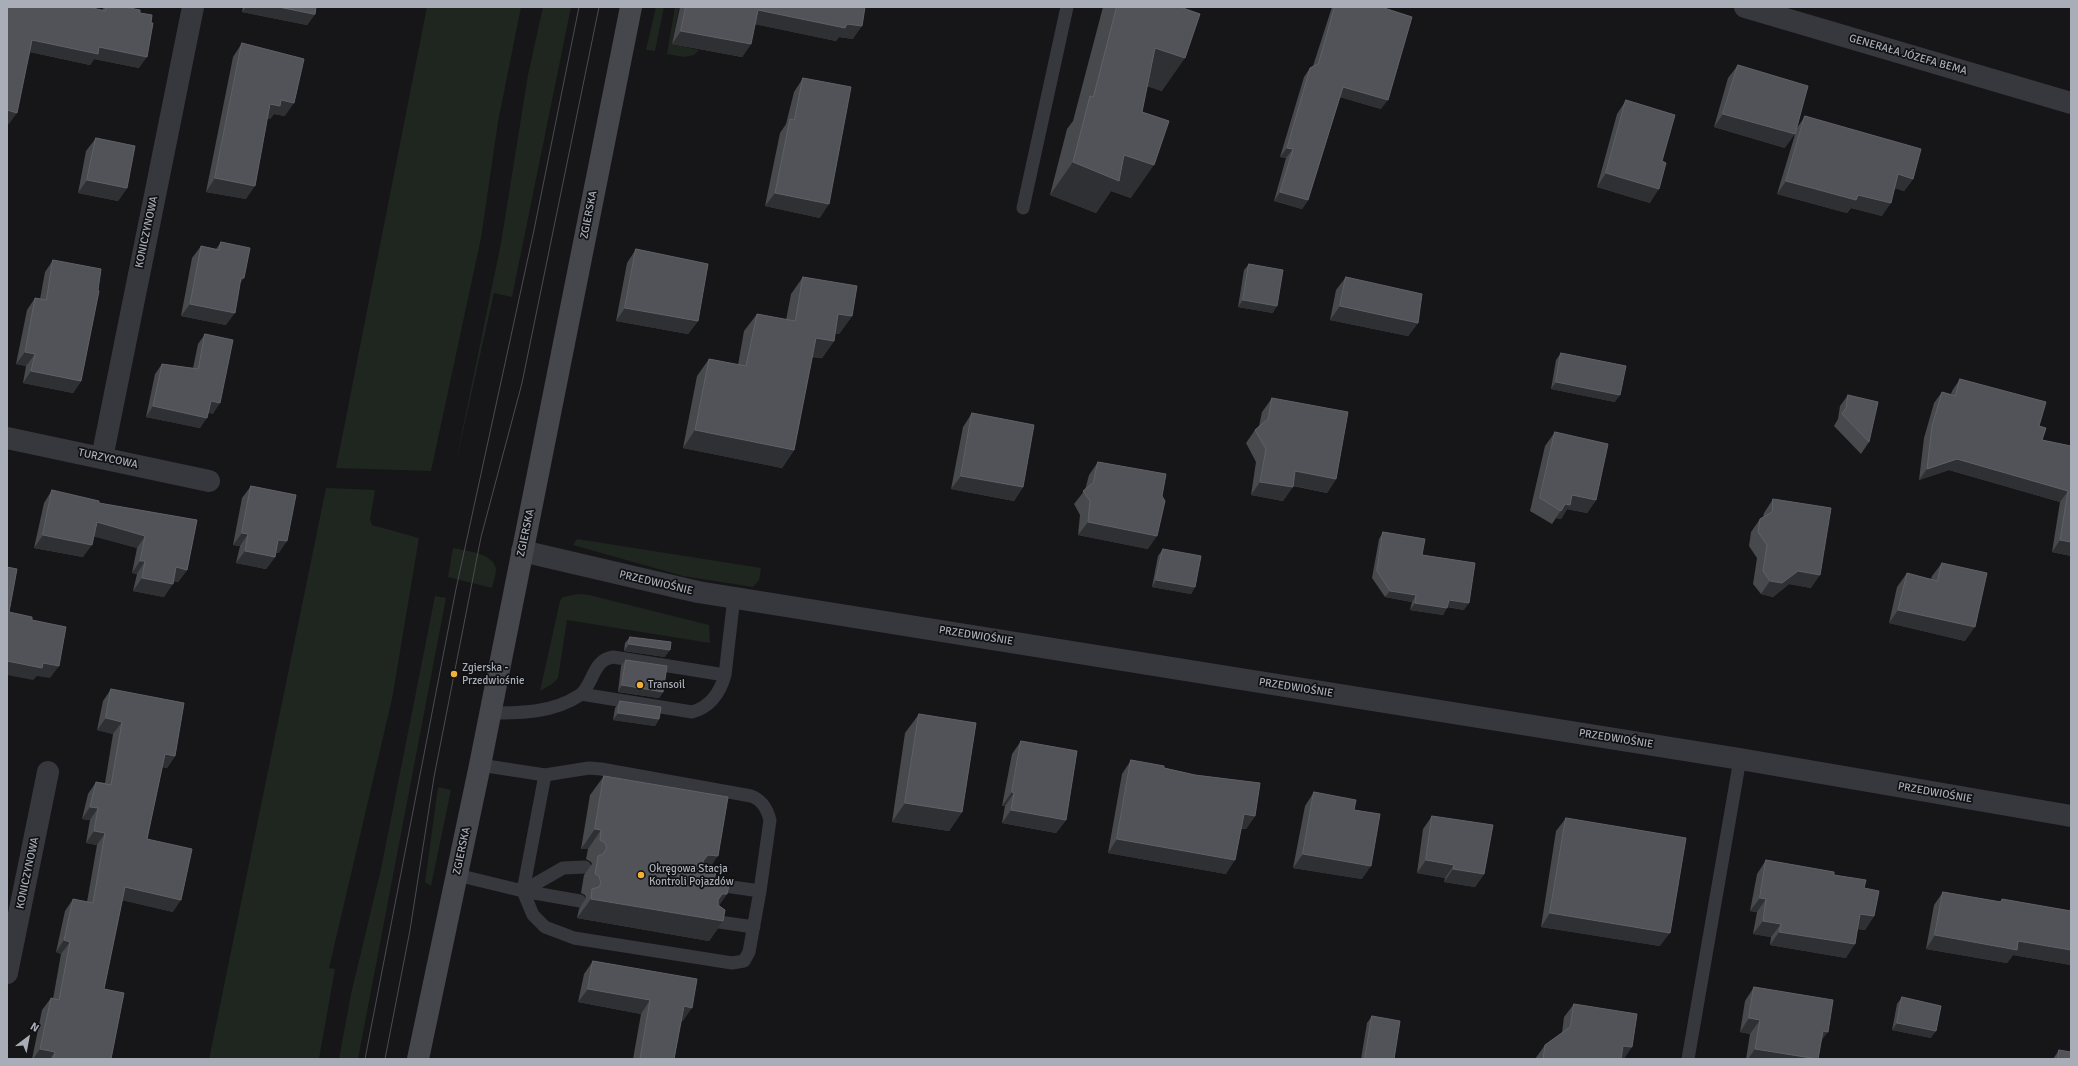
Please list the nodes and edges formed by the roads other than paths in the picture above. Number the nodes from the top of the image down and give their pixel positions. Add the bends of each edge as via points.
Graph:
1 (193, 7) edge
2 (631, 7) edge
3 (1067, 7) edge
4 (1745, 7) edge
5 (2071, 103) edge
6 (1023, 208) dead end
7 (7, 438) edge
8 (102, 458) junction
9 (209, 481) dead end
10 (522, 551) junction
11 (734, 597) junction
12 (725, 675) junction
13 (581, 694) junction
14 (490, 713) junction
15 (1740, 759) junction
16 (480, 765) junction
17 (48, 772) dead end
18 (545, 774) junction
19 (2071, 816) edge
20 (585, 867) dead end
21 (456, 875) junction
22 (697, 882) edge
23 (523, 891) junction
24 (760, 892) junction
25 (580, 901) dead end
26 (712, 921) edge
27 (754, 927) junction
28 (7, 973) edge
29 (418, 1059) edge
30 (1688, 1059) edge

1 - 8 street, KONICZYNOWA
2 - 10 main road, ZGIERSKA
3 - 6 lane
4 - 5 street, GENERAŁA JÓZEFA BEMA
7 - 8 street, TURZYCOWA
8 - 9 street, TURZYCOWA
10 - 11 street, PRZEDWIOŚNIE via 670,586
10 - 14 main road, ZGIERSKA
11 - 12 lane
11 - 15 street, PRZEDWIOŚNIE
12 - 13 lane via 613,657 600,662
12 - 13 lane via 710,704 692,712
13 - 14 lane via 543,710
14 - 16 main road, ZGIERSKA
15 - 19 street, PRZEDWIOŚNIE
15 - 30 lane
16 - 18 lane
16 - 21 main road, ZGIERSKA
17 - 28 street, KONICZYNOWA
18 - 23 lane
18 - 24 lane via 595,769 759,799 770,820
20 - 23 lane via 563,868
21 - 23 lane
21 - 29 main road, ZGIERSKA
22 - 24 lane
23 - 25 lane
23 - 27 lane via 533,915 545,927 574,938 724,962 744,961 749,952
24 - 27 lane
26 - 27 lane

